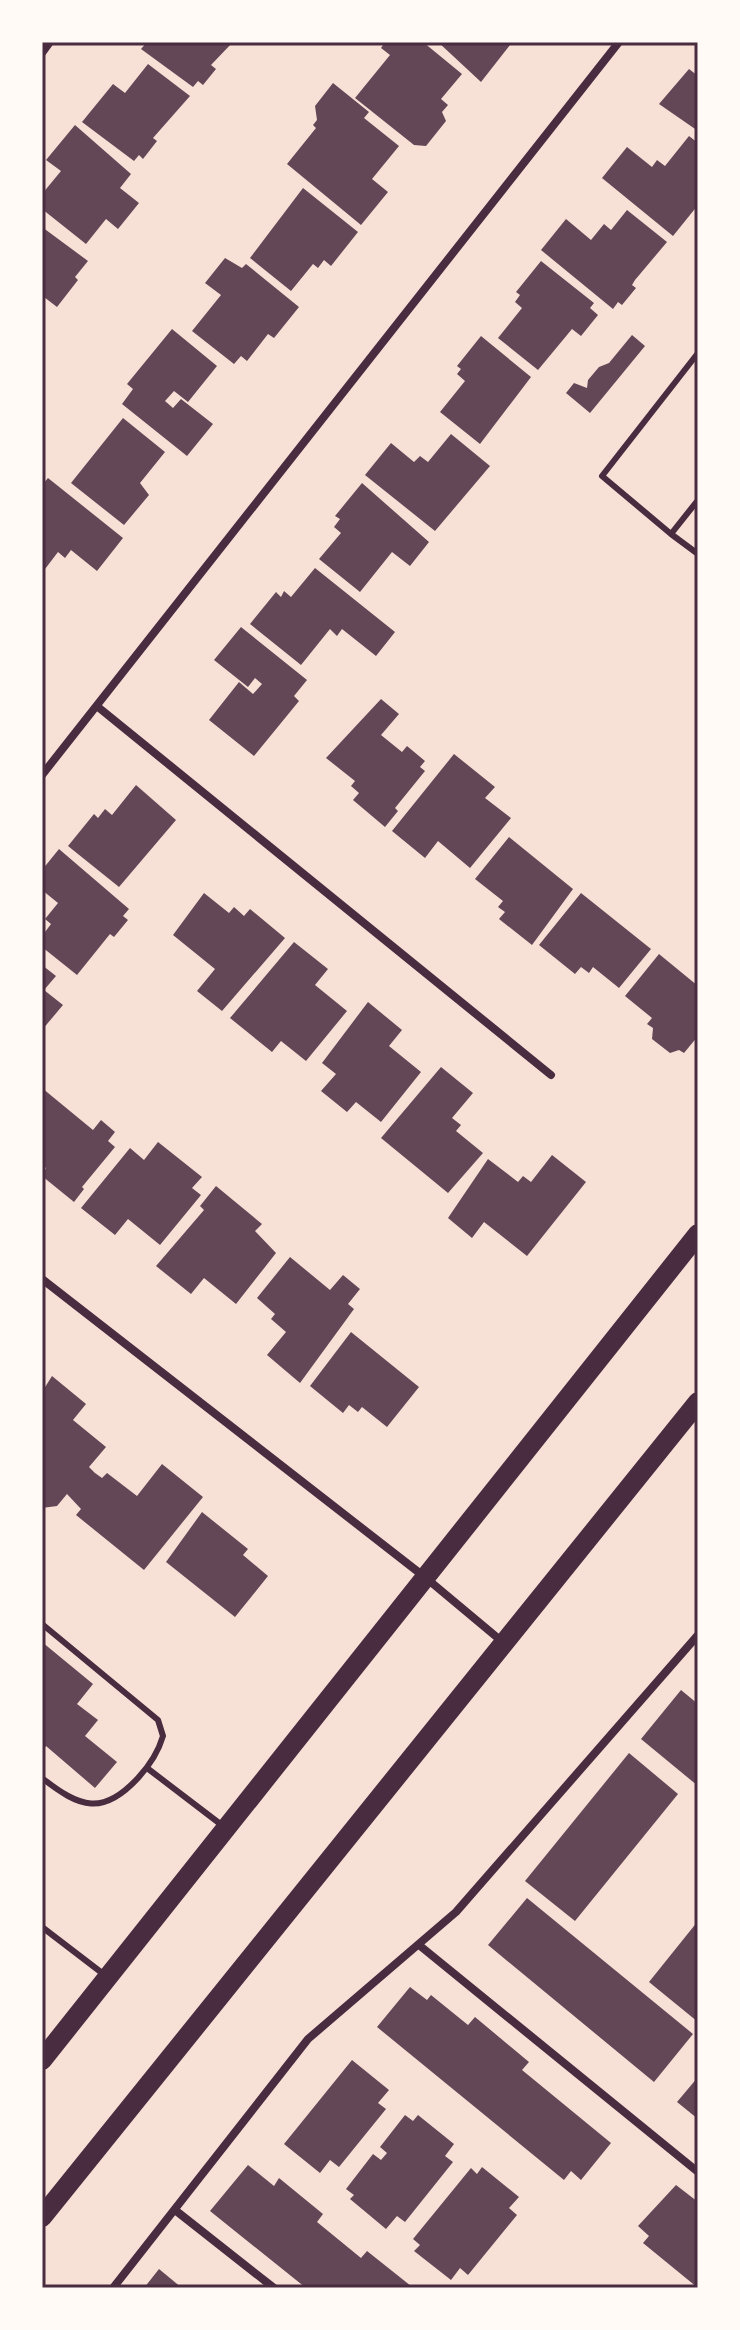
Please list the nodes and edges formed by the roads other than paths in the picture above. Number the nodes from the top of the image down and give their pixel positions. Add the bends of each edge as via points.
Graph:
1 (50, 42) edge
2 (619, 42) edge
3 (42, 53) edge
4 (698, 353) edge
5 (698, 500) edge
6 (671, 534) junction
7 (698, 554) edge
8 (98, 707) junction
9 (42, 775) edge
10 (551, 1075) dead end
11 (698, 1234) edge
12 (42, 1279) edge
13 (698, 1402) edge
14 (426, 1578) junction
15 (42, 1624) edge
16 (698, 1635) edge
17 (505, 1644) junction
18 (147, 1768) junction
19 (42, 1778) edge
20 (226, 1828) junction
21 (42, 1927) edge
22 (419, 1945) junction
23 (107, 1977) junction
24 (42, 2060) edge
25 (698, 2172) edge
26 (175, 2210) junction
27 (42, 2217) edge
28 (113, 2288) edge
29 (274, 2288) edge

1 - 3 street
2 - 8 street
4 - 6 lane via 602,476
5 - 6 lane
6 - 7 lane
8 - 9 street
8 - 10 street
11 - 14 main road
12 - 14 street
13 - 17 main road
14 - 17 street
14 - 20 main road
15 - 18 lane via 158,1720 163,1736
16 - 22 street via 456,1912
17 - 27 main road
18 - 19 lane via 121,1796 99,1804 85,1804
18 - 20 lane
20 - 23 main road
21 - 23 lane
22 - 25 street
22 - 26 street via 308,2039
23 - 24 main road
26 - 28 street
26 - 29 street

